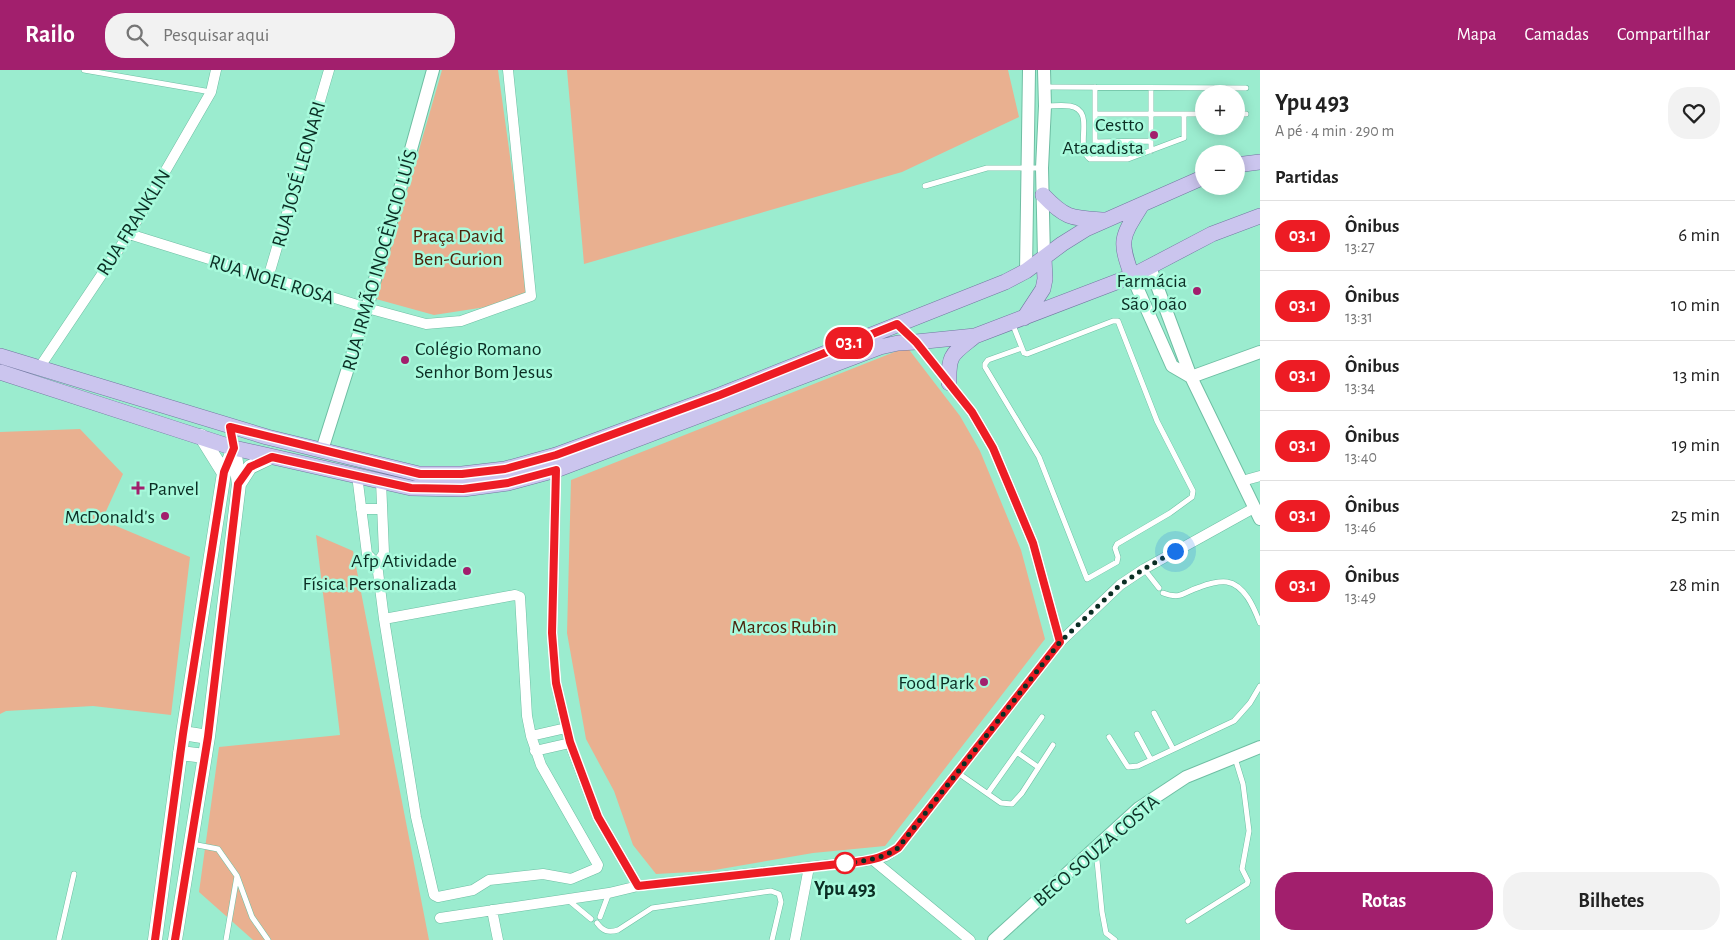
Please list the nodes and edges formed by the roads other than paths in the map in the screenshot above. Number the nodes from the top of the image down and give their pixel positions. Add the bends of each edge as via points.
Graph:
1 (84, 70) edge
2 (216, 70) edge
3 (329, 70) edge
4 (433, 70) edge
5 (508, 70) edge
6 (1029, 70) edge
7 (1044, 70) edge
8 (1045, 87) junction
9 (1094, 87) junction
10 (1151, 88) junction
11 (1246, 88) dead end
12 (211, 92) junction
13 (1045, 106) junction
14 (1095, 114) junction
15 (1151, 114) junction
16 (1184, 114) junction
17 (1195, 114) edge
18 (1151, 141) junction
19 (1095, 142) junction
20 (1151, 151) junction
21 (1260, 153) edge
22 (1095, 159) junction
23 (1245, 160) edge
24 (1260, 162) edge
25 (1245, 164) edge
26 (1028, 167) junction
27 (1042, 168) junction
28 (1195, 181) edge
29 (925, 186) dead end
30 (1043, 195) junction
31 (1141, 206) junction
32 (1260, 216) edge
33 (1105, 220) junction
34 (129, 234) junction
35 (1044, 258) junction
36 (1150, 267) junction
37 (1026, 271) junction
38 (1132, 276) junction
39 (268, 278) junction
40 (366, 308) junction
41 (1018, 320) junction
42 (897, 324) junction
43 (975, 336) junction
44 (916, 342) junction
45 (1022, 348) junction
46 (1260, 352) edge
47 (0, 356) edge
48 (39, 368) junction
49 (0, 372) edge
50 (1192, 377) junction
51 (949, 382) junction
52 (230, 427) junction
53 (201, 436) junction
54 (267, 437) junction
55 (234, 448) junction
56 (322, 450) junction
57 (272, 457) junction
58 (556, 470) junction
59 (224, 472) junction
60 (357, 475) junction
61 (1260, 476) edge
62 (381, 481) junction
63 (1242, 481) junction
64 (238, 484) junction
65 (362, 509) junction
66 (382, 509) junction
67 (1257, 513) edge
68 (377, 564) junction
69 (1144, 569) junction
70 (1159, 588) dead end
71 (1163, 593) dead end
72 (384, 619) junction
73 (1260, 623) edge
74 (1060, 642) junction
75 (1260, 686) edge
76 (1154, 713) dead end
77 (1042, 717) dead end
78 (566, 728) junction
79 (183, 734) junction
80 (1137, 734) dead end
81 (531, 736) junction
82 (1110, 736) dead end
83 (208, 737) junction
84 (570, 742) junction
85 (1052, 745) dead end
86 (1260, 747) edge
87 (1173, 749) junction
88 (535, 751) junction
89 (180, 753) junction
90 (1018, 753) junction
91 (205, 756) junction
92 (1235, 757) junction
93 (1151, 760) junction
94 (1038, 767) junction
95 (958, 774) junction
96 (988, 793) junction
97 (191, 844) junction
98 (1096, 847) junction
99 (873, 860) junction
100 (809, 868) junction
101 (74, 874) dead end
102 (237, 876) junction
103 (638, 886) junction
104 (609, 893) junction
105 (566, 899) junction
106 (492, 910) junction
107 (600, 917) dead end
108 (440, 918) dead end
109 (591, 918) dead end
110 (1188, 921) dead end
111 (597, 923) dead end
112 (59, 939) dead end
113 (155, 940) edge
114 (175, 940) edge
115 (226, 940) edge
116 (268, 940) edge
117 (498, 940) edge
118 (772, 940) edge
119 (795, 940) edge
120 (970, 940) edge
121 (994, 940) edge
122 (1115, 940) edge

1 - 12 lane
2 - 12 street, RUA FRANKLIN
3 - 39 street, RUA JOSÉ LEONARI
4 - 40 street, RUA IRMÃO INOCÊNCIO LUÍS
5 - 40 street, RUA NOEL ROSA via 531,296 461,321 426,324
6 - 26 street
7 - 8 street
8 - 9 lane
8 - 13 street
9 - 10 lane
9 - 14 lane
10 - 11 lane
10 - 15 lane
12 - 34 street, RUA FRANKLIN
13 - 22 lane via 1079,109 1083,115 1084,150 1086,156
13 - 27 street
14 - 15 lane
14 - 19 lane
15 - 16 lane
15 - 18 lane
16 - 17 lane
16 - 20 lane via 1184,138
18 - 19 lane
18 - 20 lane
19 - 22 lane
20 - 22 lane via 1128,160
21 - 23 main road
24 - 25 main road
26 - 27 lane
26 - 29 lane via 987,168
26 - 37 street
27 - 30 street
28 - 31 main road
30 - 33 main road via 1066,215
30 - 35 street
31 - 33 main road
31 - 38 main road via 1123,241
32 - 36 main road via 1212,234
33 - 35 main road
34 - 39 street, RUA NOEL ROSA
34 - 48 street, RUA FRANKLIN
35 - 37 main road
35 - 41 main road via 1042,289
36 - 38 main road
36 - 50 street
37 - 42 main road
38 - 41 main road
38 - 50 street via 1172,366
39 - 40 street, RUA NOEL ROSA
40 - 56 street, RUA IRMÃO INOCÊNCIO LUÍS
41 - 43 main road
41 - 45 lane
42 - 44 main road
42 - 56 main road via 720,395 556,455 505,469 420,474
43 - 44 main road
43 - 51 main road via 952,355 948,366
44 - 51 street
44 - 58 main road via 880,346
45 - 45 lane via 1024,353 1030,354 1113,320 1118,321 1157,421 1193,490 1192,497 1170,513 1117,544 1114,548 1117,562 1087,579 1039,457 985,367 988,360
46 - 50 street
47 - 48 main road
48 - 52 main road
49 - 53 main road
50 - 63 street
51 - 74 street via 993,448 1030,534
52 - 54 main road
52 - 55 main road
53 - 55 main road
53 - 59 main road
54 - 55 main road
54 - 56 main road
55 - 57 main road
55 - 59 main road
55 - 64 main road
57 - 60 main road
57 - 64 main road via 250,467
58 - 62 main road via 508,483 463,489 411,488
58 - 78 street via 552,633 556,683
59 - 79 main road
60 - 62 main road
60 - 65 street
61 - 63 street
62 - 66 street
63 - 67 street
64 - 83 main road
65 - 66 street
65 - 68 street via 367,554
66 - 68 street via 384,553
67 - 69 street
68 - 72 street
69 - 70 lane
69 - 74 street via 1120,585
71 - 73 lane via 1174,597 1199,587 1228,582 1253,605
72 - 81 street via 515,595 520,597
72 - 88 street via 416,817 434,895 471,891 489,880 543,874 570,879 598,867
74 - 95 street
75 - 87 lane via 1234,722
76 - 87 lane
77 - 90 lane
78 - 81 street
78 - 84 street
79 - 83 main road
79 - 89 main road
80 - 93 lane
81 - 88 street
82 - 93 lane via 1128,766 1138,766
83 - 91 main road
84 - 88 street
84 - 103 street via 598,817
85 - 94 lane
86 - 92 street, BECO SOUZA COSTA
87 - 93 lane
89 - 91 main road
89 - 113 main road
90 - 94 lane
90 - 96 lane
91 - 97 main road
92 - 98 street, BECO SOUZA COSTA via 1186,778 1139,808
92 - 110 lane via 1243,784 1248,831 1242,869 1248,884
94 - 96 lane via 1012,804 1001,803
95 - 96 lane
95 - 99 street via 898,848
97 - 102 lane via 218,849
97 - 114 main road
98 - 121 street, BECO SOUZA COSTA
98 - 122 lane via 1106,933
99 - 100 street
99 - 120 street
100 - 103 street
100 - 119 street
101 - 112 lane
102 - 115 lane
102 - 116 lane via 252,917
103 - 104 street
104 - 105 street
104 - 107 lane
105 - 106 street
105 - 109 lane
106 - 108 street
106 - 117 street
111 - 118 lane via 602,930 611,932 652,908 771,891 779,894 781,902

